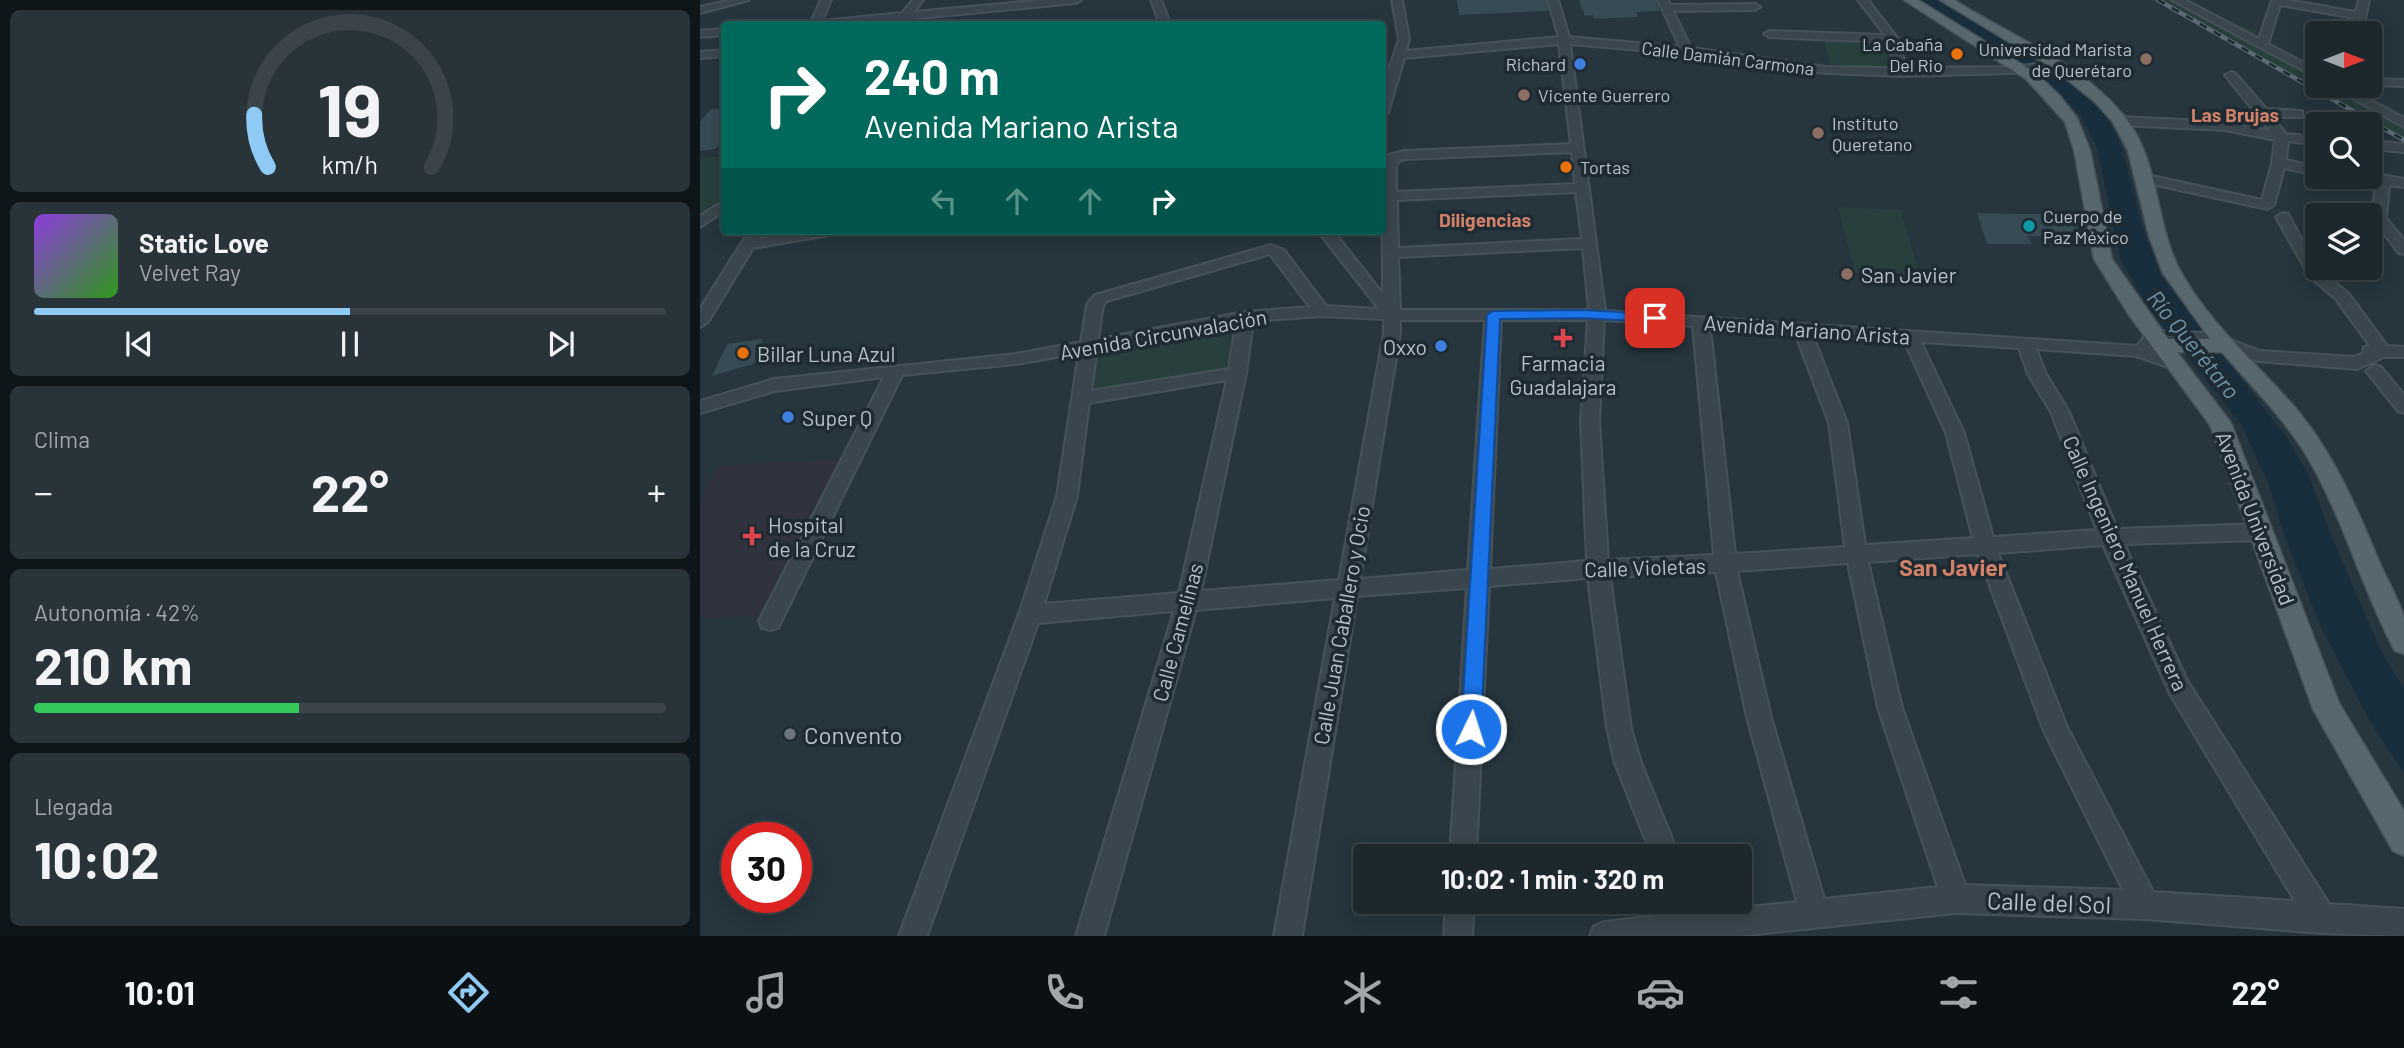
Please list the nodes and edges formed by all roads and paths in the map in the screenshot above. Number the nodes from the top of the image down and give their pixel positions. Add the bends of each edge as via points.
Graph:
1 (744, 0) edge
2 (827, 0) edge
3 (918, 0) edge
4 (930, 0) edge
5 (1076, 0) edge
6 (1156, 0) edge
7 (1397, 0) edge
8 (1553, 0) edge
9 (1863, 0) edge
10 (1910, 0) edge
11 (1945, 0) edge
12 (2177, 0) edge
13 (2277, 0) edge
14 (2364, 0) edge
15 (727, 2) edge
16 (1665, 4) edge
17 (1712, 4) edge
18 (2193, 4) edge
19 (700, 10) edge
20 (1758, 15) edge
21 (2360, 16) junction
22 (818, 21) edge
23 (900, 21) edge
24 (1164, 21) edge
25 (2359, 21) edge
26 (700, 23) edge
27 (721, 32) edge
28 (700, 34) edge
29 (1564, 38) junction
30 (1893, 39) junction
31 (2264, 40) junction
32 (1687, 49) junction
33 (1823, 51) junction
34 (721, 53) edge
35 (700, 55) edge
36 (1400, 55) junction
37 (1386, 58) edge
38 (1779, 62) junction
39 (2052, 63) junction
40 (2021, 67) junction
41 (2305, 67) edge
42 (1901, 71) junction
43 (2231, 75) dead end
44 (2382, 77) edge
45 (2382, 83) edge
46 (2390, 83) junction
47 (2404, 83) edge
48 (2358, 98) edge
49 (1386, 100) edge
50 (2264, 113) junction
51 (2385, 113) junction
52 (2404, 113) edge
53 (2298, 114) dead end
54 (2121, 121) junction
55 (2404, 123) edge
56 (2281, 137) junction
57 (2305, 140) edge
58 (2382, 146) edge
59 (1577, 148) junction
60 (2404, 148) edge
61 (2279, 163) junction
62 (2305, 168) edge
63 (2143, 178) junction
64 (2383, 179) joint
65 (2404, 183) edge
66 (1584, 188) junction
67 (1390, 196) junction
68 (721, 207) edge
69 (2283, 217) dead end
70 (700, 223) edge
71 (753, 235) edge
72 (806, 235) edge
73 (1328, 235) edge
74 (1590, 243) junction
75 (747, 245) junction
76 (2404, 250) edge
77 (1392, 253) junction
78 (1321, 311) junction
79 (1392, 314) junction
80 (1493, 315) junction
81 (1598, 315) junction
82 (1244, 321) junction
83 (1700, 321) junction
84 (700, 322) edge
85 (1802, 329) junction
86 (1910, 336) junction
87 (2216, 340) junction
88 (2026, 345) junction
89 (2168, 346) junction
90 (1087, 349) junction
91 (2138, 351) junction
92 (2382, 351) junction
93 (2404, 352) edge
94 (896, 370) junction
95 (2375, 371) dead end
96 (1237, 373) junction
97 (1080, 399) junction
98 (700, 407) edge
99 (2404, 407) edge
100 (2261, 532) junction
101 (2110, 537) junction
102 (1985, 546) junction
103 (1856, 553) junction
104 (1725, 563) junction
105 (1598, 569) junction
106 (1480, 576) junction
107 (1348, 587) junction
108 (1188, 600) junction
109 (1030, 614) junction
110 (770, 621) dead end
111 (2404, 643) edge
112 (2404, 840) edge
113 (1464, 844) edge
114 (1661, 844) edge
115 (1955, 900) junction
116 (2145, 905) junction
117 (1459, 914) edge
118 (1689, 914) edge
119 (1815, 915) junction
120 (2322, 919) junction
121 (2404, 923) edge
122 (1697, 932) edge
123 (913, 936) edge
124 (1090, 936) edge
125 (1288, 936) edge
126 (1458, 936) edge
127 (1604, 936) edge

1 - 15 street
2 - 22 street
3 - 23 street
4 - 23 street
5 - 23 street
6 - 24 street
7 - 36 street
8 - 29 street
9 - 30 street
10 - 40 main road, Avenida Universidad
11 - 39 main road
12 - 18 street
13 - 21 street
13 - 31 street
14 - 21 street
15 - 19 street
15 - 26 street
16 - 17 street
16 - 32 street
17 - 20 street
18 - 31 street via 2216,22
20 - 33 street
20 - 38 street
21 - 25 street
27 - 28 street
29 - 32 street, Calle Damián Carmona
29 - 36 street, Calle Damián Carmona
29 - 59 street
30 - 33 street
30 - 42 street
31 - 41 street
32 - 38 street, Calle Damián Carmona
33 - 38 street, Calle Damián Carmona
33 - 42 street, Calle Damián Carmona
34 - 35 street
36 - 37 street, Calle Damián Carmona
36 - 49 street
38 - 42 street, Calle Damián Carmona via 1826,70
39 - 40 main road
39 - 40 main road
39 - 54 main road via 2095,93
40 - 42 street, Calle Damián Carmona
40 - 89 main road, Avenida Universidad via 2072,121 2089,179 2100,251
43 - 50 street
44 - 46 street
45 - 46 street
46 - 47 street
48 - 51 street
50 - 53 street
50 - 56 street
51 - 52 street
51 - 55 street
54 - 56 street via 2225,126
54 - 63 main road
56 - 57 street
56 - 61 street
58 - 60 street
59 - 66 street
59 - 67 street, Calle Juan Caballero y Ocio via 1394,158 1389,166
61 - 62 street
61 - 63 street via 2267,205
63 - 87 main road via 2161,251
64 - 65 street
64 - 76 street via 2379,218
66 - 67 street
66 - 74 street
67 - 77 street, Calle Juan Caballero y Ocio
68 - 70 street
69 - 92 street via 2315,274 2342,296
71 - 75 street
72 - 75 street
73 - 79 street
74 - 77 street
74 - 81 street
75 - 84 street
77 - 79 street, Calle Juan Caballero y Ocio
78 - 79 street, Avenida Circunvalación
78 - 82 street, Avenida Circunvalación
78 - 90 street via 1279,253 1271,249 1101,298 1095,304
79 - 80 street, Avenida Mariano Arista
79 - 82 street, Avenida Circunvalación
79 - 107 street, Calle Juan Caballero y Ocio
80 - 81 street, Avenida Mariano Arista
80 - 106 street
81 - 83 street, Avenida Mariano Arista
81 - 105 street via 1590,422
82 - 90 street, Avenida Circunvalación
82 - 96 street, Calle Camelinas
83 - 85 street, Avenida Mariano Arista
83 - 104 street
85 - 86 street, Avenida Mariano Arista
85 - 103 street via 1838,423
86 - 88 street, Avenida Mariano Arista
86 - 102 street via 1955,433
87 - 89 main road
87 - 92 street via 2257,356 2357,363
87 - 111 main road via 2307,438 2333,482 2388,616
88 - 91 street, Avenida Mariano Arista
88 - 101 street, Calle Ingeniero Manuel Herrera via 2060,412
89 - 91 street, Avenida Mariano Arista
89 - 91 street via 2149,340
89 - 100 main road, Avenida Universidad via 2220,423
90 - 94 street, Avenida Circunvalación via 1037,363 1016,359
90 - 97 street
92 - 93 street
94 - 98 street, Avenida Circunvalación via 775,386
94 - 110 street
95 - 99 street
96 - 97 street
96 - 108 street, Calle Camelinas
97 - 109 street via 1067,496
100 - 101 street, Calle Violetas
100 - 112 main road, Avenida Universidad via 2327,709
101 - 102 street, Calle Violetas
101 - 120 street, Calle Ingeniero Manuel Herrera via 2178,687
102 - 103 street, Calle Violetas
102 - 116 street via 2056,731
103 - 104 street, Calle Violetas
103 - 115 street via 1890,708
104 - 105 street, Calle Violetas
104 - 119 street via 1759,718
105 - 106 street, Calle Violetas
105 - 114 street via 1619,728
106 - 107 street, Calle Violetas
106 - 113 street
107 - 108 street, Calle Violetas
107 - 125 street, Calle Juan Caballero y Ocio
108 - 109 street, Calle Violetas
108 - 124 street, Calle Camelinas
109 - 123 street
115 - 116 street, Calle del Sol
115 - 119 street, Calle del Sol
116 - 120 street, Calle del Sol
117 - 126 street
118 - 122 street
119 - 122 street, Calle del Sol
120 - 121 street, Calle del Sol
122 - 127 street, Calle del Sol

